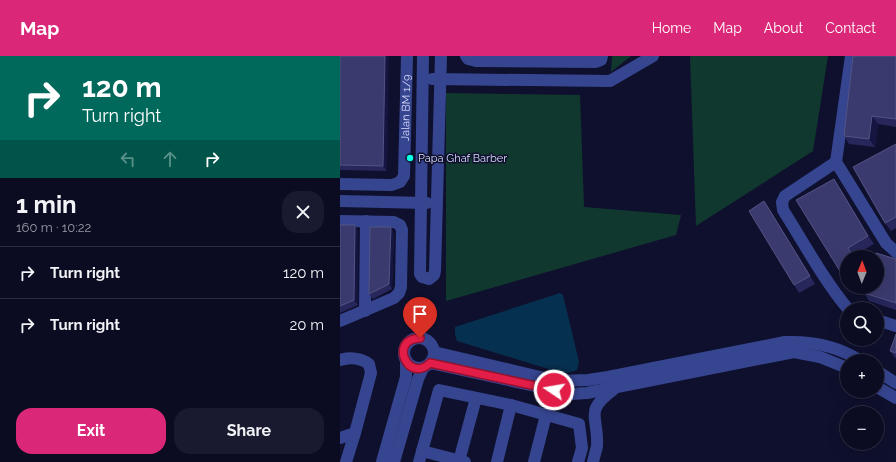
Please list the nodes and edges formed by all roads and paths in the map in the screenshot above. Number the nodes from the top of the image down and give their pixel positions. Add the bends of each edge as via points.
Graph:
1 (407, 56) edge
2 (423, 56) edge
3 (441, 56) edge
4 (466, 56) edge
5 (654, 56) edge
6 (851, 56) edge
7 (498, 58) edge
8 (533, 58) edge
9 (568, 58) edge
10 (602, 58) edge
11 (423, 79) junction
12 (440, 79) junction
13 (836, 162) junction
14 (340, 184) edge
15 (340, 201) edge
16 (436, 202) junction
17 (420, 203) junction
18 (340, 221) edge
19 (366, 221) junction
20 (896, 252) edge
21 (842, 302) edge
22 (365, 311) junction
23 (340, 321) edge
24 (884, 322) edge
25 (896, 326) edge
26 (848, 354) edge
27 (340, 360) edge
28 (429, 361) junction
29 (406, 363) junction
30 (840, 365) edge
31 (884, 375) edge
32 (896, 383) edge
33 (616, 388) junction
34 (884, 391) edge
35 (569, 393) junction
36 (476, 398) junction
37 (896, 398) edge
38 (511, 405) junction
39 (594, 410) junction
40 (546, 415) junction
41 (355, 433) junction
42 (340, 438) edge
43 (421, 456) edge
44 (462, 461) edge
45 (346, 462) edge
46 (382, 462) edge
47 (394, 462) edge
48 (497, 462) edge
49 (534, 462) edge
50 (578, 462) edge
51 (593, 462) edge

1 - 14 street, Jalan BM 1/9 via 404,176 400,182 392,185
2 - 11 street
3 - 12 street
4 - 7 street via 476,61
5 - 12 street via 610,81
6 - 13 street
7 - 8 street
8 - 9 street
9 - 10 street via 596,62
11 - 12 street
11 - 17 street
12 - 16 street
13 - 20 street via 886,243
13 - 21 street via 785,196 782,202 783,210
15 - 17 street
16 - 17 street
16 - 17 street via 434,275 429,279 420,274
18 - 19 street
19 - 22 street
19 - 22 street via 394,222 400,225 402,230 399,293 394,298
22 - 23 street
24 - 25 street
26 - 28 street via 806,341 785,342 608,377 557,381
27 - 41 street via 363,360 369,364 371,373
28 - 29 street via 414,368
28 - 29 street via 430,342 415,338 406,343 404,348
28 - 35 street
28 - 47 street via 418,379
29 - 46 street via 406,377
30 - 33 street via 820,357 794,352
31 - 32 street
33 - 35 street
33 - 39 street via 602,398
34 - 37 street
35 - 39 street
36 - 38 street
36 - 43 street via 439,390
36 - 44 street
38 - 40 street
38 - 48 street
39 - 51 street via 597,446
40 - 49 street
40 - 50 street via 579,424 582,448
41 - 42 street
41 - 45 street
43 - 44 street

